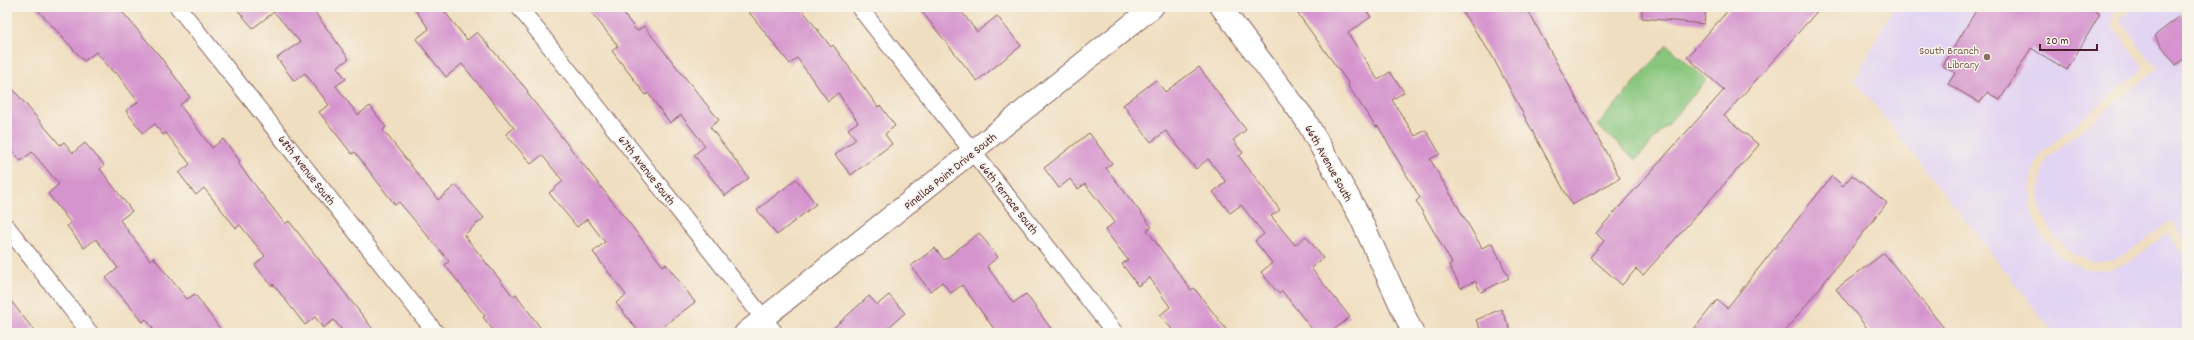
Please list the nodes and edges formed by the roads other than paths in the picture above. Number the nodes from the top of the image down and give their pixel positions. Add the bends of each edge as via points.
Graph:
1 (178, 7) edge
2 (519, 7) edge
3 (859, 7) edge
4 (1153, 7) edge
5 (1221, 7) edge
6 (973, 152) junction
7 (7, 227) edge
8 (769, 326) edge
9 (90, 333) edge
10 (436, 333) edge
11 (745, 333) edge
12 (1115, 333) edge
13 (1413, 333) edge

1 - 10 street, 68th Avenue South
2 - 8 street, 67th Avenue South
3 - 6 street, 66th Terrace South
4 - 6 street, Pinellas Point Drive South
5 - 13 street, 66th Avenue South via 1305,119 1359,215
6 - 8 street, Pinellas Point Drive South
6 - 12 street, 66th Terrace South
7 - 9 street
8 - 11 street, Pinellas Point Drive South

